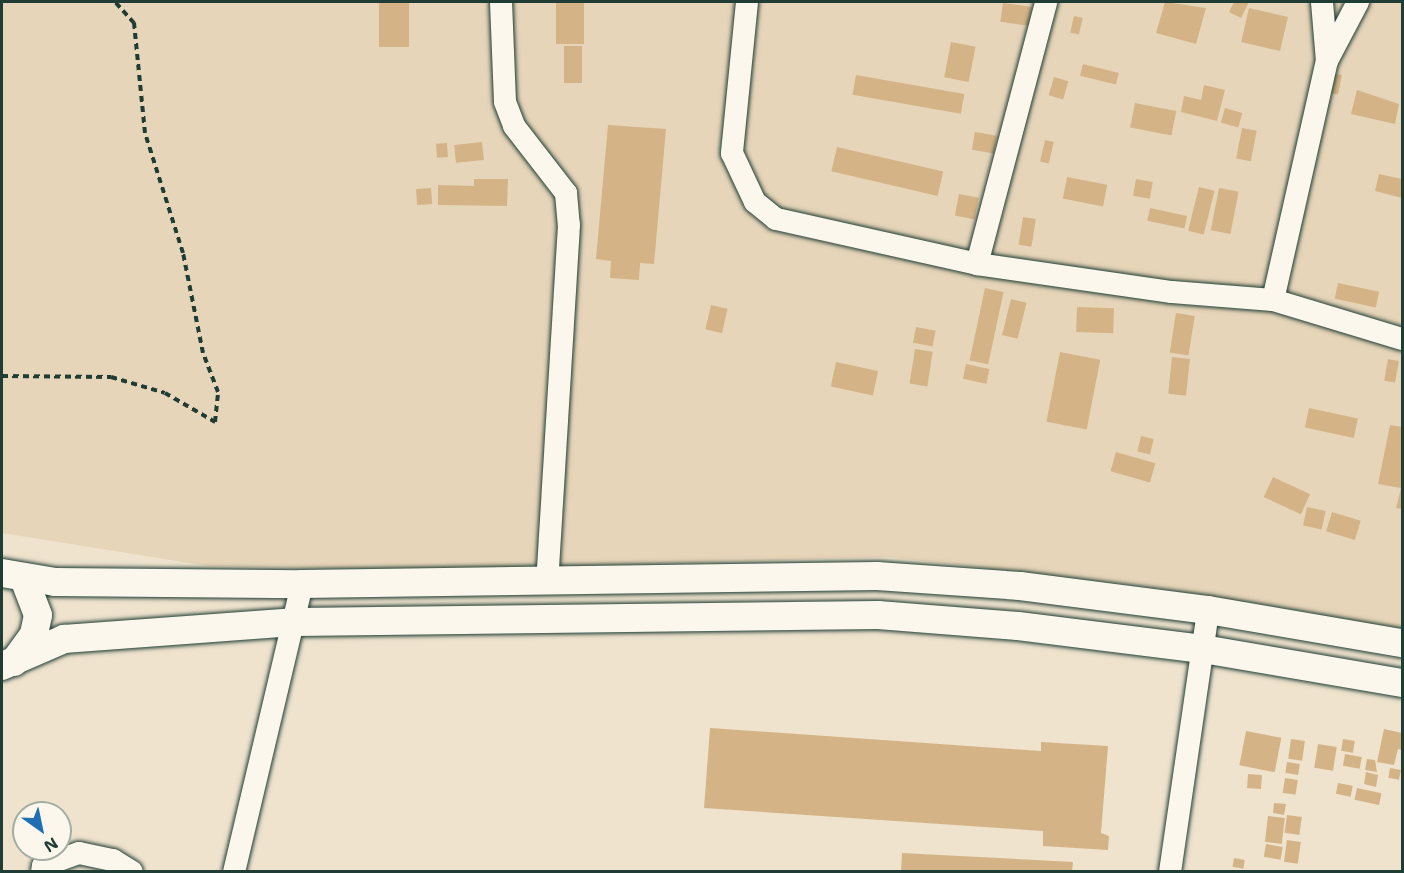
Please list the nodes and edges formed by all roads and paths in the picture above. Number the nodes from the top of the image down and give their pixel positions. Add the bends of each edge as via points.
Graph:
1 (115, 2) edge
2 (501, 2) edge
3 (747, 2) edge
4 (1046, 2) edge
5 (1322, 2) edge
6 (1358, 2) edge
7 (1327, 61) junction
8 (977, 264) junction
9 (1273, 300) junction
10 (1402, 339) edge
11 (2, 376) edge
12 (13, 575) edge
13 (548, 581) junction
14 (302, 584) junction
15 (1208, 610) junction
16 (296, 622) junction
17 (1402, 643) edge
18 (1203, 649) junction
19 (8, 664) edge
20 (1402, 683) edge
21 (42, 872) edge
22 (132, 872) edge
23 (234, 872) edge
24 (1170, 872) edge

1 - 11 path via 134,23 145,133 183,253 203,353 218,392 215,422 165,393 111,378
2 - 13 lane via 505,102 514,126 566,193 569,225
3 - 8 lane via 732,153 755,202 776,219
4 - 8 lane
5 - 7 lane
6 - 7 lane
7 - 9 lane
8 - 9 lane via 1172,292
9 - 10 lane
12 - 14 main road via 55,582
12 - 19 main road via 38,615 34,634
13 - 14 main road
13 - 15 main road via 877,576 1020,586
14 - 16 lane
15 - 17 main road
15 - 18 lane
16 - 18 main road via 878,615 1018,626
16 - 19 main road via 64,639
16 - 23 lane
18 - 20 main road
18 - 24 lane
21 - 22 lane via 43,866 79,853 113,860

